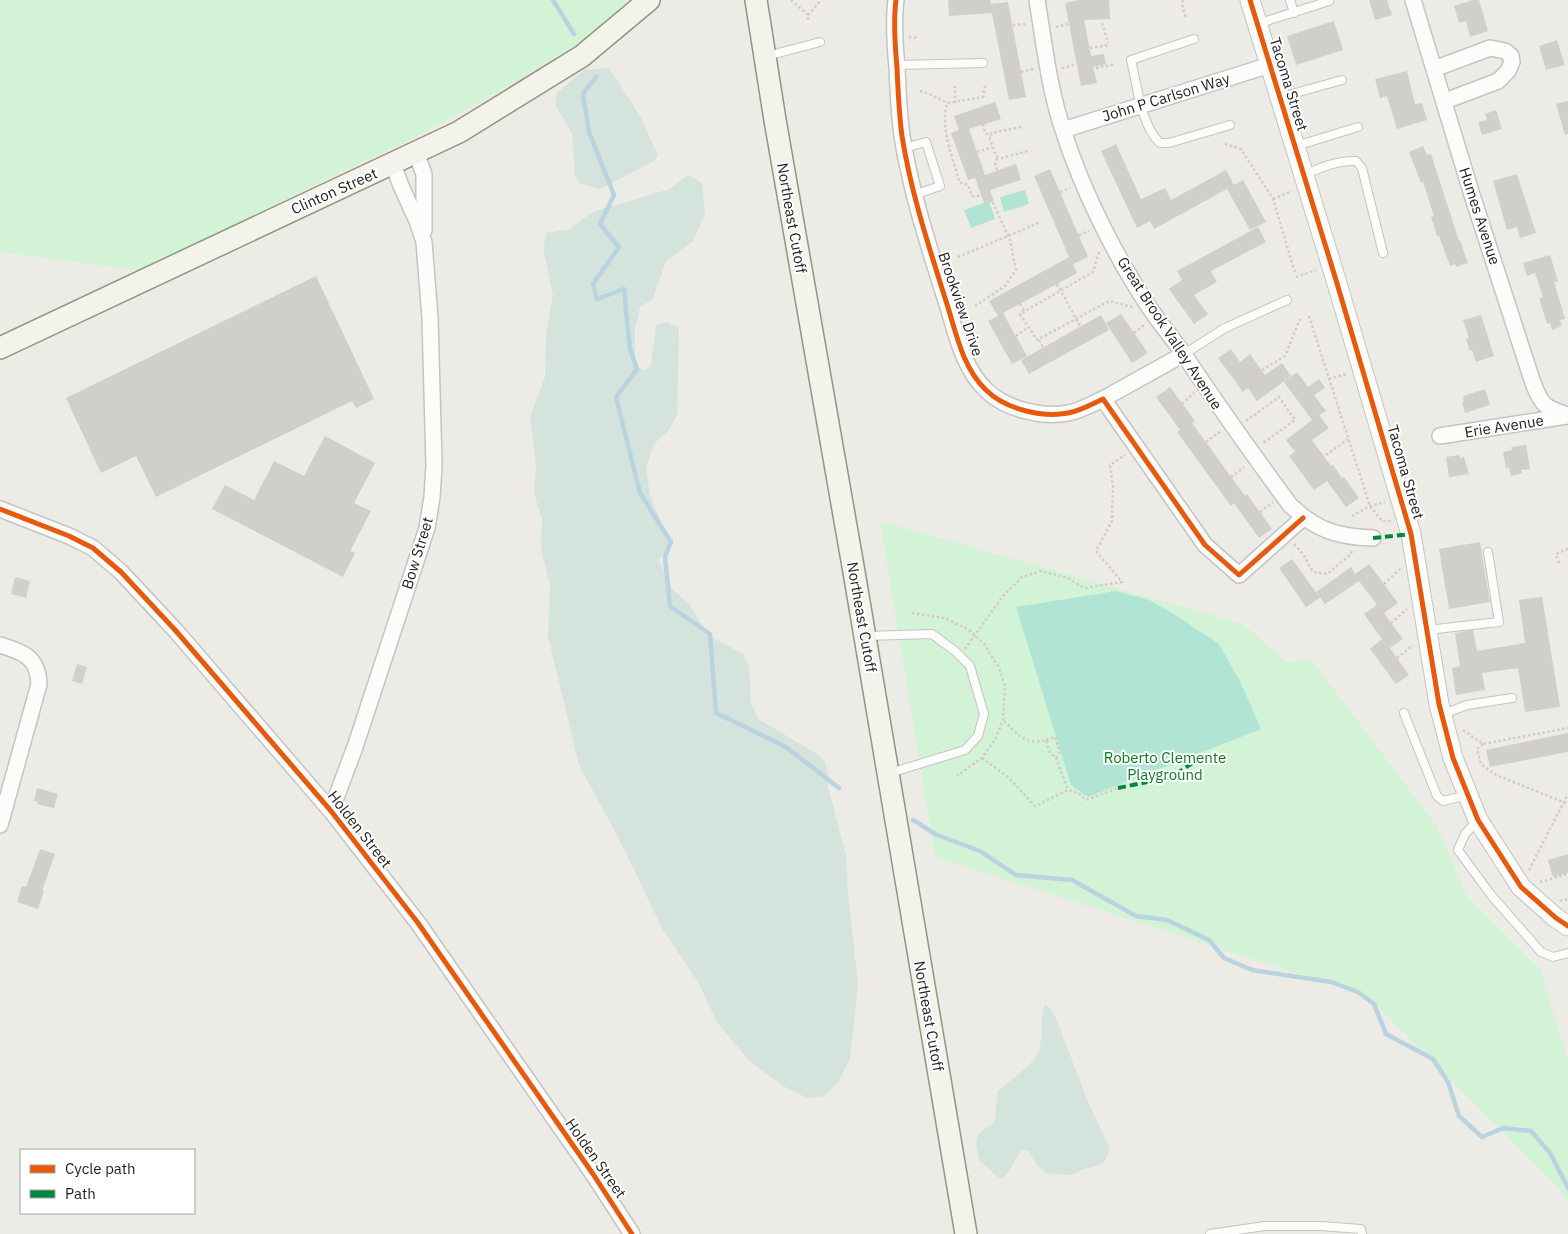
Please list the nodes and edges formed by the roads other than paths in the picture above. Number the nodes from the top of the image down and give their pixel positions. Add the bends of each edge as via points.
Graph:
1 (649, 0) edge
2 (756, 0) edge
3 (896, 0) edge
4 (1037, 0) edge
5 (1250, 0) edge
6 (1290, 0) edge
7 (1329, 0) edge
8 (1412, 0) edge
9 (1294, 13) junction
10 (1257, 24) junction
11 (1194, 39) dead end
12 (820, 42) dead end
13 (765, 56) junction
14 (983, 63) dead end
15 (896, 64) junction
16 (1270, 65) junction
17 (1434, 69) junction
18 (1342, 80) dead end
19 (1280, 97) junction
20 (1445, 101) junction
21 (1141, 105) junction
22 (1230, 125) dead end
23 (1358, 127) dead end
24 (1063, 130) junction
25 (1295, 146) junction
26 (904, 148) junction
27 (416, 152) junction
28 (393, 164) junction
29 (1299, 183) junction
30 (914, 195) junction
31 (1383, 253) dead end
32 (425, 254) junction
33 (1287, 300) dead end
34 (0, 348) edge
35 (1184, 354) junction
36 (1103, 399) junction
37 (1568, 416) edge
38 (1440, 436) dead end
39 (0, 509) edge
40 (1303, 518) junction
41 (1373, 538) dead end
42 (1488, 552) dead end
43 (865, 636) junction
44 (1421, 637) junction
45 (0, 645) edge
46 (1512, 698) dead end
47 (1404, 713) dead end
48 (1441, 714) junction
49 (888, 774) junction
50 (1468, 796) junction
51 (331, 811) junction
52 (1478, 820) junction
53 (0, 826) edge
54 (1568, 926) edge
55 (1568, 953) edge
56 (1257, 1230) edge
57 (632, 1234) edge
58 (966, 1234) edge
59 (1210, 1234) edge
60 (1362, 1234) edge

1 - 27 main road, Clinton Street via 568,65 459,132
2 - 13 main road, Northeast Cutoff
3 - 15 street, Brookview Drive
4 - 24 street, Great Brook Valley Avenue
5 - 10 street, Tacoma Street
6 - 9 lane
7 - 9 lane
8 - 17 street, Humes Avenue
9 - 10 lane
10 - 16 street, Tacoma Street
11 - 21 lane via 1131,60
12 - 13 lane
13 - 43 main road, Northeast Cutoff
14 - 15 lane
15 - 26 street, Brookview Drive
16 - 19 street, Tacoma Street
16 - 21 street, John P Carlson Way
17 - 20 street, Humes Avenue
17 - 20 street via 1490,48 1505,51 1511,56 1508,72 1498,81
18 - 19 lane
19 - 25 street, Tacoma Street
20 - 37 street, Humes Avenue via 1478,214 1540,401 1546,408
21 - 22 lane via 1153,137 1160,143
21 - 24 street, John P Carlson Way
23 - 25 lane
24 - 35 street, Great Brook Valley Avenue via 1079,174 1122,263
25 - 29 street, Tacoma Street
26 - 30 street, Brookview Drive
26 - 30 lane via 926,142 940,186
27 - 28 main road, Clinton Street
27 - 32 street, Bow Street via 424,174
28 - 32 street, Bow Street via 418,221
28 - 34 main road, Clinton Street
29 - 31 lane via 1325,166 1346,160 1356,161 1362,168
29 - 44 street, Tacoma Street via 1411,534
30 - 36 street, Brookview Drive via 962,352 987,391 1013,406 1038,413 1068,413
32 - 51 street, Bow Street via 430,318 432,497 428,520
33 - 35 lane via 1225,328
35 - 36 street, Brookview Drive
35 - 40 street, Great Brook Valley Avenue via 1219,408
36 - 40 street via 1205,545 1239,575
37 - 38 street, Erie Avenue
39 - 51 street, Holden Street via 93,548 121,572
40 - 41 street, Great Brook Valley Avenue via 1335,533
42 - 44 lane via 1499,622
43 - 49 main road, Northeast Cutoff
43 - 49 lane via 932,634 970,666 984,714 978,736 965,750
44 - 48 street, Tacoma Street
45 - 53 street via 31,660 39,684
46 - 48 lane via 1467,705
47 - 50 lane via 1437,796 1443,801
48 - 50 street, Tacoma Street
49 - 58 main road, Northeast Cutoff
50 - 52 street, Tacoma Street
51 - 57 street, Holden Street via 418,923
52 - 54 street, Tacoma Street via 1521,887
52 - 55 lane via 1465,834 1458,850 1491,895 1541,952 1553,956
56 - 59 lane
56 - 60 lane via 1289,1226 1361,1229

